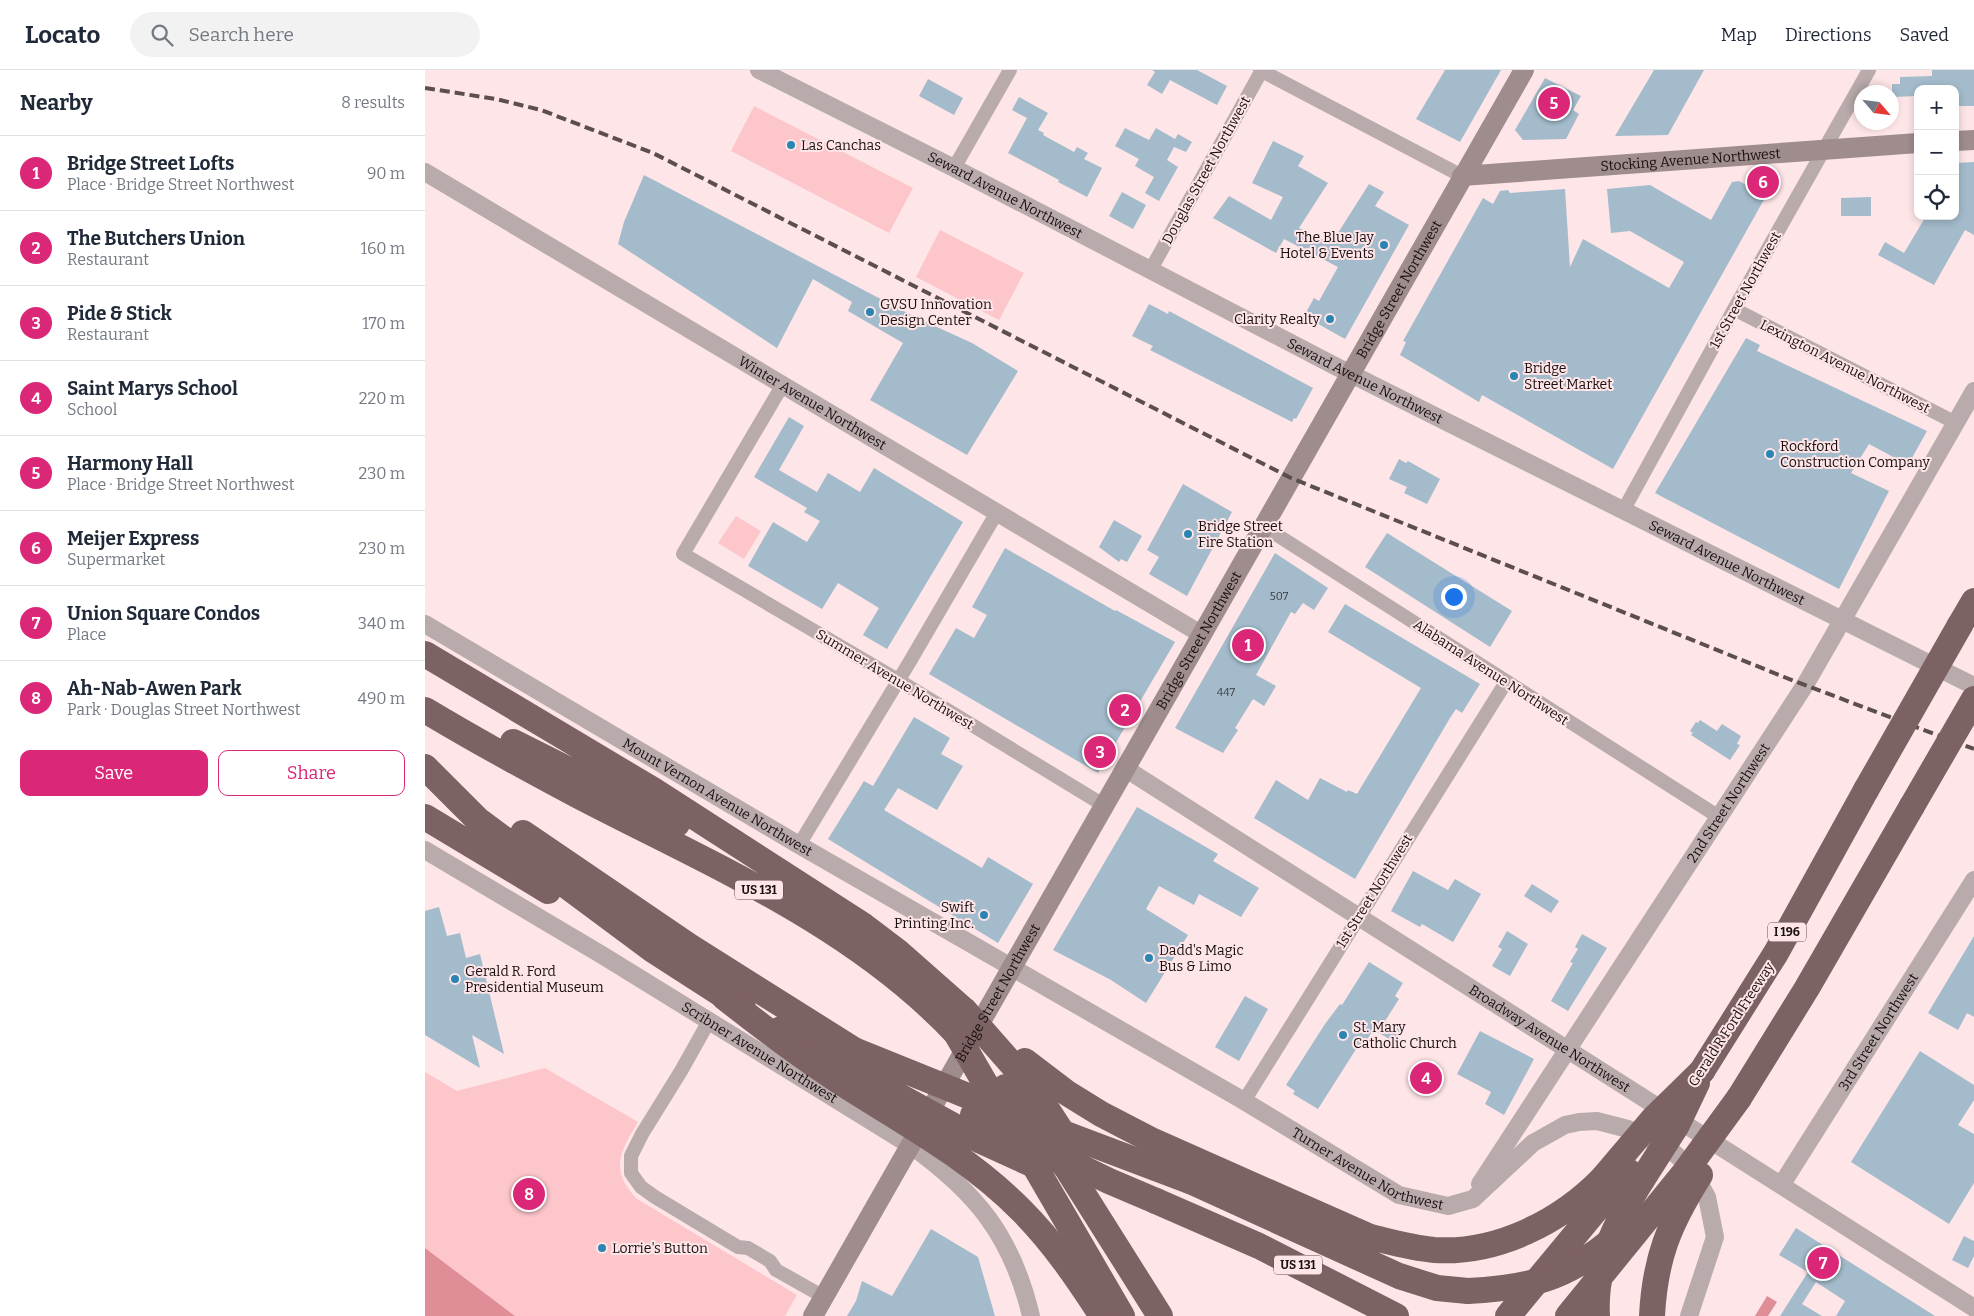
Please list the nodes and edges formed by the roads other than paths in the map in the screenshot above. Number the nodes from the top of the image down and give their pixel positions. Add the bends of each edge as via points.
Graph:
1 (759, 70) edge
2 (1011, 70) edge
3 (1261, 70) edge
4 (1524, 70) edge
5 (1869, 70) edge
6 (1974, 140) edge
7 (1959, 141) edge
8 (1914, 143) edge
9 (1825, 148) junction
10 (954, 168) junction
11 (425, 172) edge
12 (1462, 176) junction
13 (1150, 271) junction
14 (1734, 309) junction
15 (1351, 374) junction
16 (782, 386) junction
17 (1974, 391) edge
18 (1956, 422) junction
19 (1623, 511) junction
20 (997, 514) junction
21 (1263, 526) junction
22 (1974, 601) edge
23 (1843, 621) junction
24 (425, 624) edge
25 (1201, 634) junction
26 (425, 654) edge
27 (899, 680) junction
28 (1506, 682) junction
29 (1974, 686) edge
30 (1974, 699) edge
31 (433, 715) edge
32 (425, 767) edge
33 (1126, 769) junction
34 (1105, 806) junction
35 (425, 817) edge
36 (1719, 817) junction
37 (799, 844) junction
38 (425, 850) edge
39 (1974, 880) edge
40 (798, 885) junction
41 (1358, 915) junction
42 (653, 950) junction
43 (1013, 969) junction
44 (934, 996) junction
45 (724, 997) junction
46 (709, 1021) junction
47 (961, 1022) junction
48 (1569, 1049) junction
49 (854, 1050) junction
50 (1702, 1071) junction
51 (1751, 1080) junction
52 (1011, 1081) junction
53 (1244, 1101) junction
54 (910, 1145) junction
55 (1685, 1172) junction
56 (1635, 1176) junction
57 (1782, 1184) junction
58 (1156, 1201) junction
59 (1463, 1202) junction
60 (824, 1297) junction
61 (1974, 1308) edge
62 (813, 1316) edge
63 (1031, 1316) edge
64 (1102, 1316) edge
65 (1122, 1316) edge
66 (1160, 1316) edge
67 (1396, 1316) edge
68 (1508, 1316) edge
69 (1568, 1316) edge
70 (1597, 1316) edge
71 (1652, 1316) edge
72 (1689, 1316) edge

1 - 10 street, Seward Avenue Northwest
2 - 10 street
3 - 12 street
3 - 13 street, Douglas Street Northwest
4 - 12 main road, Bridge Street Northwest
5 - 9 street, 1st Street Northwest
6 - 7 main road
8 - 9 main road, Stocking Avenue Northwest
9 - 12 main road, Stocking Avenue Northwest
9 - 14 street, 1st Street Northwest
10 - 13 street, Seward Avenue Northwest
11 - 16 street, Winter Avenue Northwest
12 - 15 main road, Bridge Street Northwest
13 - 15 street, Seward Avenue Northwest
14 - 18 street, Lexington Avenue Northwest
14 - 19 street, 1st Street Northwest
15 - 19 street, Seward Avenue Northwest
15 - 21 main road, Bridge Street Northwest
16 - 20 street, Winter Avenue Northwest
16 - 27 street, Summer Avenue Northwest via 683,554
17 - 18 street, 2nd Street Northwest
18 - 23 street, 2nd Street Northwest
19 - 23 street, Seward Avenue Northwest
20 - 25 street, Winter Avenue Northwest
20 - 27 street
21 - 25 main road, Bridge Street Northwest
21 - 28 street, Alabama Avenue Northwest
22 - 50 highway, Gerald R Ford Freeway / I 196, bridge via 1776,953
23 - 29 street, Seward Avenue Northwest
23 - 36 street, 2nd Street Northwest
24 - 37 street, Mount Vernon Avenue Northwest
25 - 33 main road, Bridge Street Northwest
26 - 40 highway via 653,790
27 - 34 street, Summer Avenue Northwest
27 - 37 street
28 - 36 street, Alabama Avenue Northwest
28 - 41 street, 1st Street Northwest
30 - 51 highway, bridge
31 - 40 highway via 523,745
31 - 44 highway, US 131 via 576,795 709,861 806,916
32 - 42 highway via 478,820
32 - 49 highway, US 131 via 689,946
33 - 34 main road, Bridge Street Northwest
33 - 41 street, Broadway Avenue Northwest
34 - 43 main road, Bridge Street Northwest
35 - 42 highway via 610,928
36 - 48 street, 2nd Street Northwest
37 - 43 street, Mount Vernon Avenue Northwest
38 - 46 street, Scribner Avenue Northwest
39 - 57 street, 3rd Street Northwest
40 - 44 highway via 864,926
41 - 48 street, Broadway Avenue Northwest
41 - 53 street, 1st Street Northwest
42 - 45 highway
43 - 53 street, Turner Avenue Northwest
43 - 54 main road, Bridge Street Northwest
44 - 47 highway
45 - 58 highway, bridge via 981,1141 1064,1178
45 - 64 highway, bridge via 777,1039 979,1173 1022,1210 1047,1238
46 - 54 street, Scribner Avenue Northwest
46 - 60 street via 641,1134 631,1156 631,1174 641,1187 738,1247 744,1255
47 - 52 highway, bridge
47 - 52 highway, bridge
48 - 57 street, Broadway Avenue Northwest
48 - 59 street, 2nd Street Northwest via 1477,1188
49 - 55 highway, bridge via 1015,1116 1157,1167 1392,1273 1437,1288 1503,1290 1563,1272 1604,1246
49 - 58 highway, US 131, bridge via 958,1108
50 - 52 highway, bridge via 1654,1118 1603,1178 1571,1207 1545,1224 1521,1234 1461,1249 1434,1250 1370,1237 1153,1141 1067,1093
50 - 56 highway, Gerald R Ford Freeway / I 196, bridge
51 - 55 highway, bridge
51 - 71 highway, bridge via 1725,1135 1667,1235 1653,1286
52 - 65 highway via 1022,1143
52 - 66 highway via 1043,1103 1081,1163 1113,1245
53 - 59 street, Turner Avenue Northwest via 1399,1195 1438,1205
54 - 60 main road, Bridge Street Northwest
54 - 63 street, Scribner Avenue Northwest via 973,1197 997,1229 1019,1275
55 - 69 highway, bridge
56 - 68 highway, Gerald R Ford Freeway / I 196
56 - 70 highway via 1604,1255 1596,1299
57 - 61 street, Broadway Avenue Northwest
58 - 67 highway, US 131 via 1259,1246
59 - 72 street, Turner Avenue Northwest via 1473,1199 1533,1143 1565,1125 1597,1121 1628,1129 1667,1147 1690,1168 1707,1197 1715,1237
60 - 62 main road, Bridge Street Northwest

